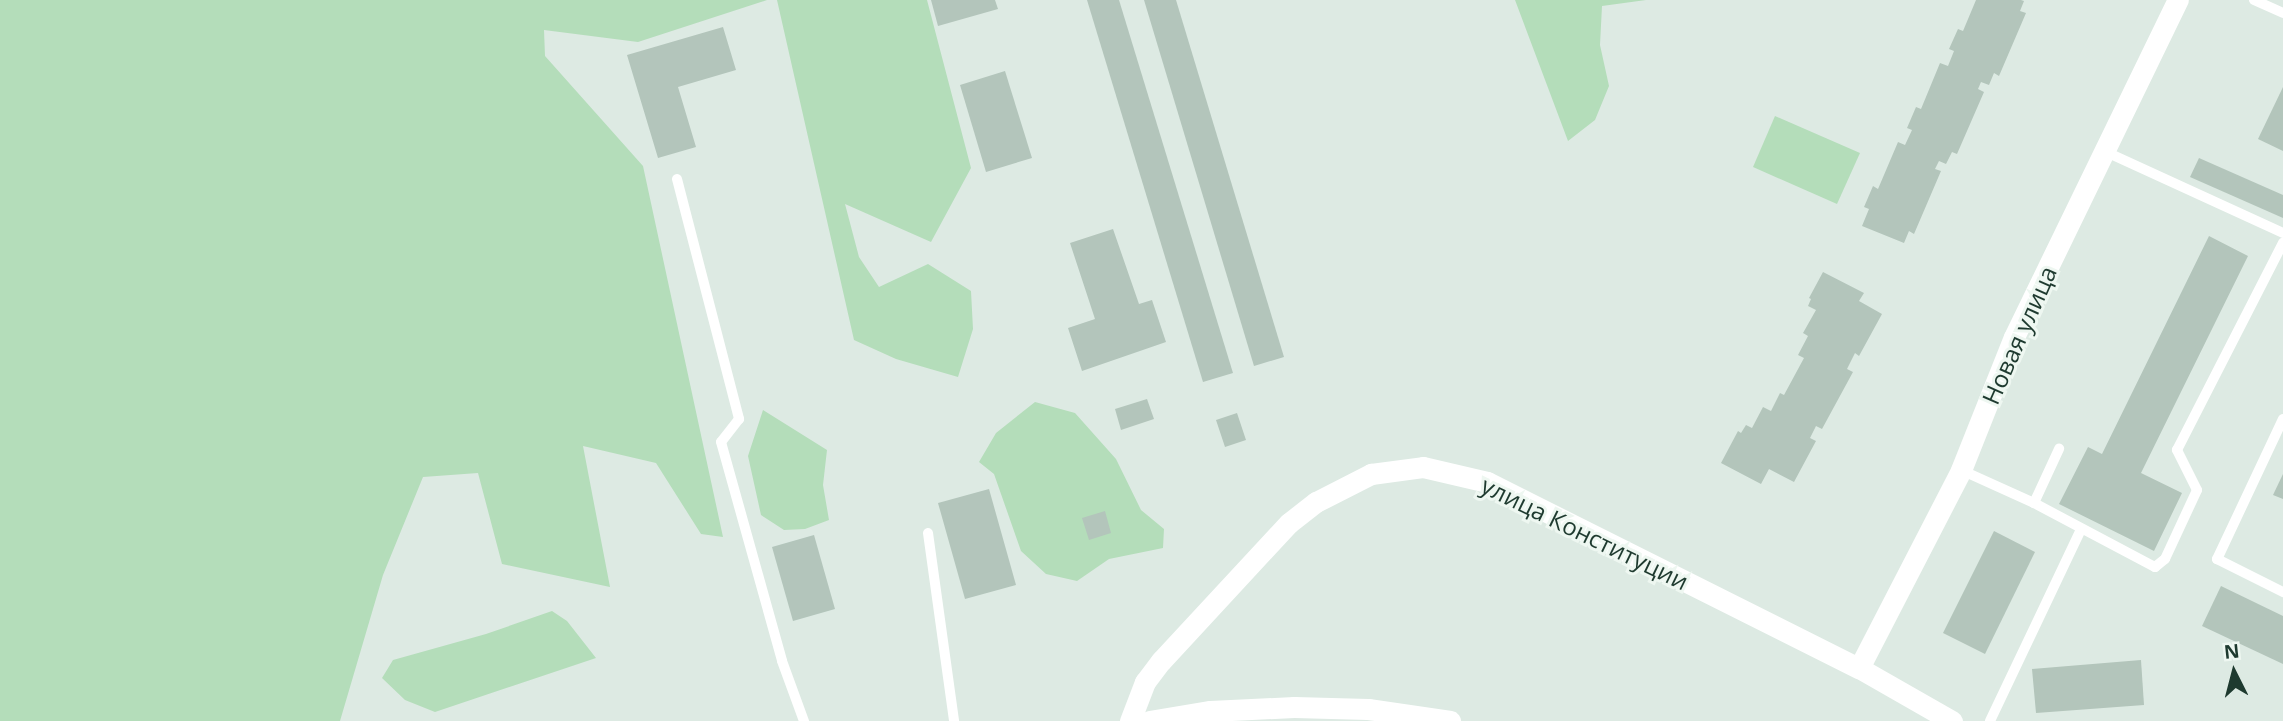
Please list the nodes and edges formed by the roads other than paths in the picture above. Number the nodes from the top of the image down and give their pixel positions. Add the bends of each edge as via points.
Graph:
1 (2178, 0) edge
2 (2254, 0) edge
3 (2283, 13) edge
4 (2104, 151) junction
5 (677, 178) dead end
6 (2283, 233) edge
7 (2283, 243) edge
8 (2283, 419) edge
9 (2059, 449) dead end
10 (1961, 470) junction
11 (2034, 503) junction
12 (2081, 529) junction
13 (928, 533) dead end
14 (2283, 592) edge
15 (1858, 668) junction
16 (1332, 714) edge
17 (804, 721) edge
18 (954, 721) edge
19 (1130, 721) edge
20 (1149, 721) edge
21 (1450, 721) edge
22 (1952, 721) edge
23 (1990, 721) edge

1 - 4 street, Новая улица
2 - 3 lane
4 - 6 lane
4 - 10 street, Новая улица via 2014,337
5 - 17 lane via 739,419 721,442 782,661
7 - 12 lane via 2177,450 2197,490 2165,559 2155,567
8 - 14 lane via 2217,559
9 - 11 lane
10 - 11 lane
10 - 15 street, Новая улица
11 - 12 lane
12 - 23 lane
13 - 18 lane
15 - 19 street, улица Конституции via 1488,482 1423,467 1371,474 1316,502 1289,523 1160,661 1145,682
15 - 22 street, улица Конституции
16 - 20 street via 1210,711
16 - 21 street via 1407,713

